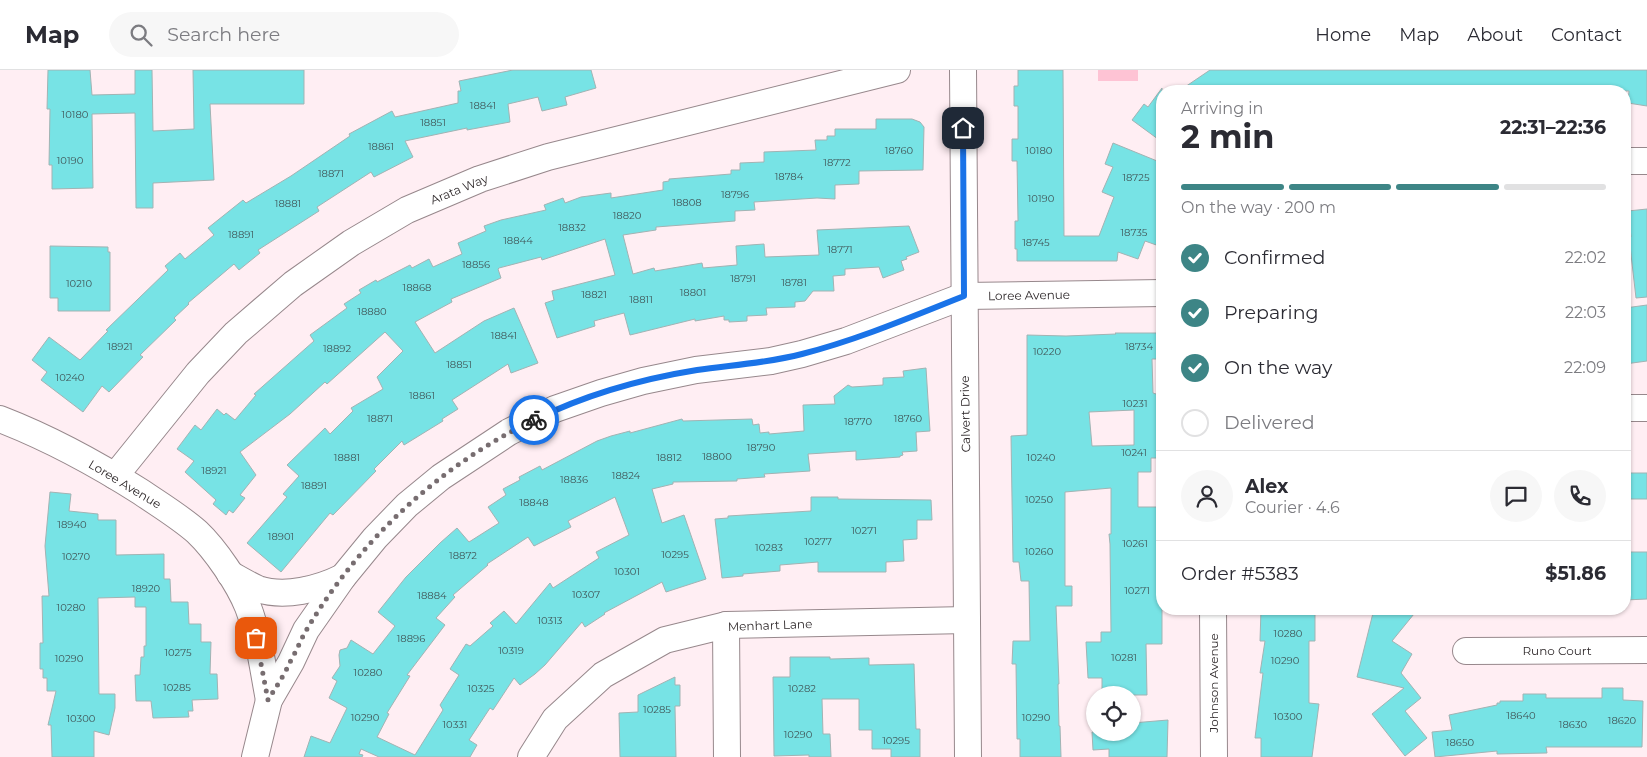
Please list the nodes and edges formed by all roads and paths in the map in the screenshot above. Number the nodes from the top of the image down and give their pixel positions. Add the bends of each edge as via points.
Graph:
1 (897, 70) edge
2 (962, 70) edge
3 (1647, 161) edge
4 (1631, 162) edge
5 (1156, 293) edge
6 (964, 296) junction
7 (1631, 408) edge
8 (1647, 408) edge
9 (0, 419) edge
10 (115, 476) junction
11 (230, 574) junction
12 (343, 576) junction
13 (1213, 615) edge
14 (967, 620) junction
15 (726, 625) junction
16 (1466, 650) dead end
17 (1647, 650) edge
18 (268, 700) junction
19 (255, 757) edge
20 (531, 757) edge
21 (727, 757) edge
22 (968, 757) edge
23 (1214, 757) edge

1 - 10 street, Arata Way via 548,157 480,179 407,210 351,243 293,284 236,333 198,374
2 - 6 street, Calvert Drive
3 - 4 street
5 - 6 street, Loree Avenue
6 - 12 street, Loree Avenue via 846,341 802,354 643,381 555,410 509,432 441,477 407,505
6 - 14 street, Calvert Drive
7 - 8 street
9 - 10 street, Loree Avenue via 31,431
10 - 11 street, Loree Avenue via 178,516 198,533
11 - 12 street, Loree Avenue via 258,589 283,592 315,588
11 - 18 street, Loree Avenue via 248,606
12 - 18 street, Loree Avenue via 306,630
13 - 23 street, Johnson Avenue
14 - 15 street, Menhart Lane
14 - 22 street, Calvert Drive
15 - 20 street, Menhart Lane via 665,640 603,675 555,719
15 - 21 street
16 - 17 street, Runo Court
18 - 19 street

